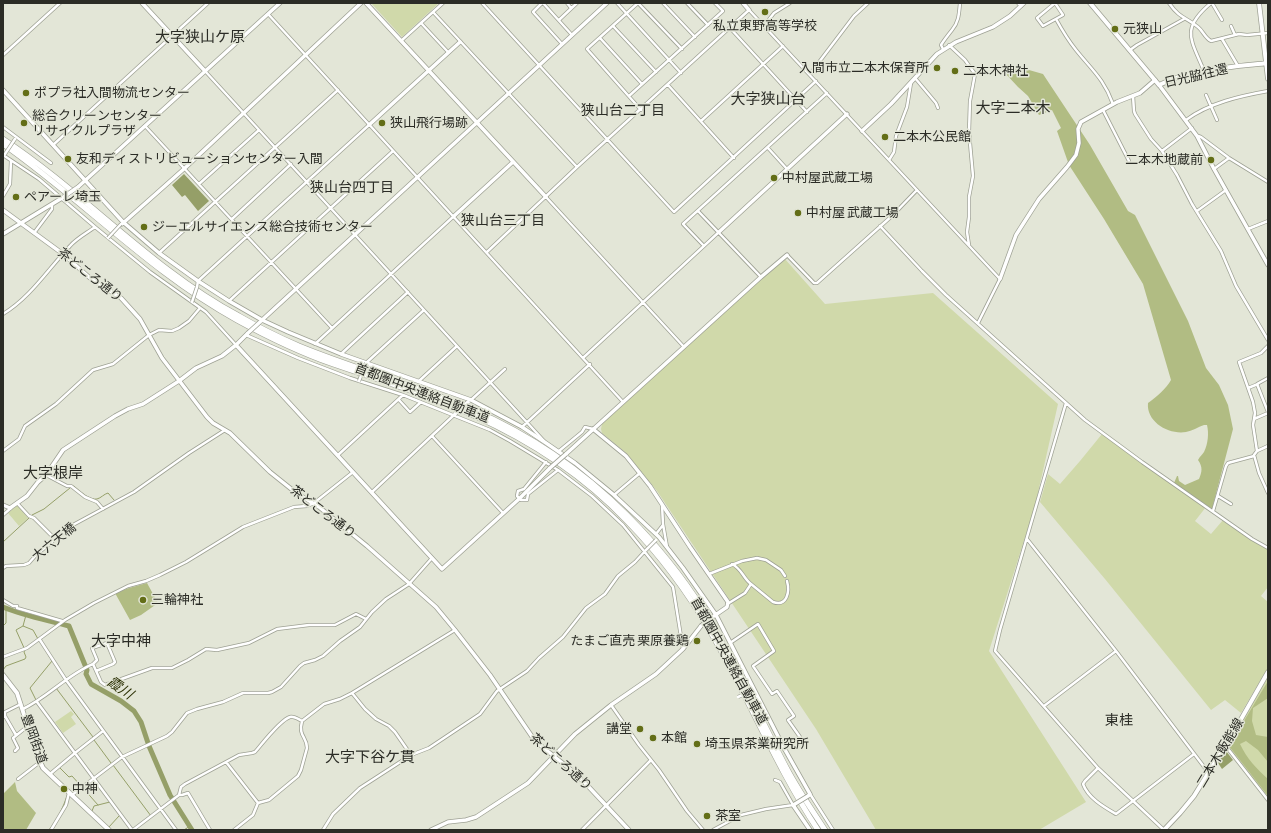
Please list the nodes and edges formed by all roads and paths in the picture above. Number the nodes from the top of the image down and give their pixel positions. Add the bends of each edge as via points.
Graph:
1 (60, 3) edge
2 (142, 3) edge
3 (208, 3) edge
4 (280, 3) edge
5 (361, 3) edge
6 (366, 3) edge
7 (443, 3) edge
8 (482, 3) edge
9 (542, 3) edge
10 (567, 3) edge
11 (577, 3) edge
12 (607, 3) edge
13 (617, 3) edge
14 (638, 3) edge
15 (663, 3) edge
16 (687, 3) edge
17 (715, 3) edge
18 (743, 3) edge
19 (790, 3) edge
20 (868, 3) edge
21 (960, 3) edge
22 (1055, 3) edge
23 (1090, 3) edge
24 (1169, 3) edge
25 (1211, 3) edge
26 (1259, 3) edge
27 (1021, 4) edge
28 (572, 8) junction
29 (749, 10) junction
30 (433, 12) junction
31 (268, 14) junction
32 (626, 14) junction
33 (1056, 19) junction
34 (1184, 19) junction
35 (559, 20) junction
36 (1222, 20) dead end
37 (421, 23) junction
38 (1192, 24) junction
39 (708, 25) junction
40 (613, 26) junction
41 (764, 26) junction
42 (1231, 26) dead end
43 (730, 28) junction
44 (1268, 33) edge
45 (1262, 34) junction
46 (172, 35) junction
47 (572, 35) junction
48 (1235, 35) junction
49 (695, 37) junction
50 (600, 38) junction
51 (1222, 39) junction
52 (401, 41) junction
53 (460, 42) junction
54 (562, 44) junction
55 (949, 45) junction
56 (783, 46) junction
57 (682, 49) junction
58 (943, 49) junction
59 (1130, 50) junction
60 (448, 52) junction
61 (305, 54) junction
62 (3, 56) edge
63 (669, 60) junction
64 (1267, 63) edge
65 (763, 64) junction
66 (539, 65) junction
67 (1239, 66) junction
68 (205, 71) junction
69 (428, 71) junction
70 (656, 72) junction
71 (1204, 72) junction
72 (681, 73) junction
73 (810, 74) junction
74 (913, 79) junction
75 (1268, 79) edge
76 (1155, 80) junction
77 (816, 81) junction
78 (642, 84) junction
79 (668, 85) junction
80 (1159, 85) junction
81 (3, 90) edge
82 (338, 90) junction
83 (1268, 91) edge
84 (827, 93) junction
85 (508, 94) junction
86 (1206, 94) dead end
87 (629, 96) junction
88 (1133, 96) junction
89 (796, 100) junction
90 (1112, 104) junction
91 (1211, 106) junction
92 (938, 108) dead end
93 (641, 110) junction
94 (1103, 110) junction
95 (807, 112) junction
96 (244, 113) junction
97 (846, 114) junction
98 (1186, 120) junction
99 (1217, 120) dead end
100 (701, 121) junction
101 (476, 122) junction
102 (370, 125) junction
103 (145, 126) junction
104 (3, 128) edge
105 (1192, 128) junction
106 (259, 130) junction
107 (862, 131) junction
108 (3, 136) edge
109 (1197, 136) junction
110 (16, 138) junction
111 (3, 139) edge
112 (608, 140) junction
113 (3, 145) edge
114 (53, 145) junction
115 (275, 147) junction
116 (768, 148) junction
117 (393, 151) junction
118 (1162, 151) junction
119 (4, 155) edge
120 (734, 158) junction
121 (1229, 158) junction
122 (889, 160) junction
123 (12, 161) junction
124 (1129, 161) dead end
125 (513, 162) junction
126 (37, 163) junction
127 (51, 163) dead end
128 (291, 164) junction
129 (576, 167) junction
130 (184, 168) junction
131 (787, 169) junction
132 (1214, 169) junction
133 (417, 177) junction
134 (85, 181) junction
135 (307, 182) junction
136 (1268, 182) edge
137 (200, 184) junction
138 (917, 190) junction
139 (1226, 190) junction
140 (3, 196) edge
141 (546, 197) junction
142 (62, 198) junction
143 (216, 202) junction
144 (52, 205) junction
145 (331, 208) junction
146 (3, 210) edge
147 (698, 211) junction
148 (1197, 211) junction
149 (454, 216) junction
150 (232, 219) junction
151 (1268, 221) edge
152 (122, 223) junction
153 (20, 224) junction
154 (880, 226) junction
155 (95, 227) junction
156 (1248, 229) junction
157 (719, 232) junction
158 (34, 233) junction
159 (3, 234) edge
160 (355, 234) junction
161 (248, 236) junction
162 (108, 238) junction
163 (704, 246) junction
164 (969, 246) junction
165 (487, 252) junction
166 (159, 253) junction
167 (63, 254) junction
168 (787, 255) joint
169 (272, 262) junction
170 (1268, 265) edge
171 (391, 274) junction
172 (761, 277) junction
173 (1000, 279) junction
174 (198, 281) junction
175 (296, 289) junction
176 (408, 292) junction
177 (229, 301) junction
178 (192, 302) junction
179 (643, 303) junction
180 (200, 308) junction
181 (424, 310) junction
182 (3, 314) edge
183 (261, 321) junction
184 (978, 323) junction
185 (332, 328) junction
186 (247, 334) junction
187 (149, 335) junction
188 (1268, 340) edge
189 (315, 344) junction
190 (236, 345) junction
191 (457, 346) junction
192 (1268, 346) edge
193 (684, 347) junction
194 (341, 354) junction
195 (584, 357) junction
196 (366, 363) junction
197 (590, 364) junction
198 (505, 369) dead end
199 (1268, 378) edge
200 (179, 381) junction
201 (359, 381) junction
202 (419, 381) junction
203 (490, 382) junction
204 (1258, 384) junction
205 (1248, 388) junction
206 (403, 395) junction
207 (398, 400) junction
208 (469, 401) junction
209 (421, 402) junction
210 (623, 402) junction
211 (1066, 403) junction
212 (1268, 412) edge
213 (454, 414) junction
214 (1254, 419) junction
215 (528, 422) junction
216 (522, 427) junction
217 (593, 429) junction
218 (225, 430) junction
219 (432, 436) junction
220 (546, 443) junction
221 (1268, 446) edge
222 (3, 451) edge
223 (559, 451) junction
224 (1257, 451) junction
225 (338, 456) junction
226 (1254, 456) junction
227 (546, 462) junction
228 (558, 470) junction
229 (353, 472) junction
230 (640, 473) junction
231 (46, 475) junction
232 (1266, 487) edge
233 (372, 492) junction
234 (1268, 493) edge
235 (614, 495) junction
236 (1218, 496) junction
237 (519, 499) junction
238 (17, 503) junction
239 (314, 503) junction
240 (662, 504) junction
241 (1231, 504) dead end
242 (3, 505) edge
243 (12, 507) junction
244 (103, 508) junction
245 (1213, 511) junction
246 (503, 513) junction
247 (3, 515) edge
248 (663, 524) junction
249 (657, 537) junction
250 (55, 539) junction
251 (1027, 539) junction
252 (668, 548) junction
253 (1268, 548) edge
254 (645, 550) junction
255 (432, 558) junction
256 (742, 560) junction
257 (732, 564) junction
258 (3, 568) edge
259 (740, 568) junction
260 (708, 574) junction
261 (784, 576) dead end
262 (787, 581) dead end
263 (409, 584) junction
264 (751, 584) junction
265 (3, 600) edge
266 (728, 603) junction
267 (714, 616) junction
268 (366, 619) junction
269 (64, 621) junction
270 (455, 630) junction
271 (39, 640) junction
272 (730, 643) junction
273 (683, 649) junction
274 (1116, 651) junction
275 (3, 657) edge
276 (91, 664) junction
277 (96, 671) junction
278 (1268, 672) edge
279 (3, 675) edge
280 (66, 680) junction
281 (500, 689) junction
282 (753, 689) junction
283 (352, 693) junction
284 (738, 697) dead end
285 (37, 702) junction
286 (21, 704) junction
287 (611, 705) junction
288 (1044, 706) junction
289 (23, 709) junction
290 (4, 717) edge
291 (302, 721) junction
292 (28, 726) junction
293 (103, 731) junction
294 (16, 735) junction
295 (1225, 745) junction
296 (784, 748) junction
297 (16, 751) dead end
298 (75, 753) junction
299 (1194, 754) junction
300 (411, 755) junction
301 (122, 757) junction
302 (554, 757) junction
303 (651, 760) junction
304 (40, 762) junction
305 (226, 762) junction
306 (1098, 768) junction
307 (1208, 772) junction
308 (50, 775) junction
309 (94, 778) junction
310 (18, 779) dead end
311 (775, 780) dead end
312 (70, 794) junction
313 (809, 795) junction
314 (178, 796) junction
315 (1268, 800) edge
316 (1133, 801) junction
317 (258, 803) junction
318 (606, 805) junction
319 (794, 805) junction
320 (161, 809) junction
321 (51, 830) edge
322 (107, 830) edge
323 (133, 830) edge
324 (176, 830) edge
325 (210, 830) edge
326 (234, 830) edge
327 (323, 830) edge
328 (431, 830) edge
329 (582, 830) edge
330 (629, 830) edge
331 (702, 830) edge
332 (713, 830) edge
333 (810, 830) edge
334 (818, 830) edge
335 (825, 830) edge
336 (833, 830) edge
337 (1164, 830) edge

1 - 62 street
2 - 46 street
3 - 46 street
4 - 31 street
5 - 61 street
6 - 52 street
7 - 30 street
8 - 66 street
9 - 35 street
9 - 54 street via 532,12
10 - 28 street
11 - 28 street
12 - 47 street
13 - 32 street
14 - 32 street
14 - 57 street
15 - 49 street
16 - 39 street
17 - 39 street via 723,11
18 - 29 street
19 - 41 street via 774,14
20 - 73 street via 854,16
21 - 58 street via 959,18 943,41
22 - 33 street via 1063,15
22 - 33 street via 1036,18 1043,26
23 - 59 main road, 日光脇往還
24 - 34 street
25 - 36 street
25 - 38 street
26 - 45 main road
27 - 55 street via 1005,20 993,27
28 - 35 street
29 - 41 street
29 - 43 street
30 - 37 street
30 - 53 street
31 - 61 street
31 - 68 street
32 - 40 street
32 - 63 street
33 - 90 street via 1068,39 1098,75
34 - 38 street
34 - 59 street
35 - 47 street
37 - 52 street
37 - 60 street
38 - 51 street via 1200,29 1208,40
38 - 71 street via 1192,42
39 - 49 street
40 - 50 street
40 - 70 street
41 - 56 street
42 - 48 street
43 - 65 street
43 - 72 street
44 - 45 street
45 - 48 street
45 - 64 main road
46 - 68 street
46 - 114 street
47 - 54 street
48 - 51 street
49 - 57 street
50 - 78 street
50 - 87 street via 587,49
51 - 67 street
52 - 69 street
53 - 60 street
53 - 85 street
54 - 66 street
55 - 58 street
55 - 164 street via 975,74 970,101 969,132 973,176 969,197
56 - 65 street
56 - 73 street
57 - 63 street
58 - 74 street via 929,60
59 - 76 main road, 日光脇往還
60 - 69 street
61 - 82 street
61 - 96 street
63 - 70 street
63 - 72 street
64 - 67 main road, 日光脇往還
64 - 75 main road
65 - 89 street
65 - 100 street
66 - 85 street
66 - 112 street
67 - 71 main road, 日光脇往還
68 - 96 street
68 - 103 street
69 - 101 street
69 - 102 street
70 - 78 street
71 - 80 main road, 日光脇往還
72 - 79 street
73 - 77 street
74 - 92 street
74 - 107 street
74 - 122 street via 907,107 896,136 894,152
76 - 80 main road, 日光脇往還
76 - 88 street
77 - 84 street
77 - 89 street
78 - 87 street
79 - 93 street
79 - 100 street
80 - 98 street
81 - 114 street
82 - 102 street
82 - 115 street
83 - 91 street
84 - 95 street
84 - 97 street
85 - 101 street
85 - 129 street
86 - 91 street
87 - 93 street
88 - 90 street
88 - 118 street via 1135,114
89 - 95 street
89 - 120 street
90 - 94 street
91 - 98 street
91 - 99 street
93 - 112 street
94 - 124 street
94 - 173 street via 1079,125 1076,155 1039,199 1016,235
95 - 116 street
96 - 106 street
96 - 130 street
97 - 107 street
97 - 131 street
98 - 105 street
100 - 120 street
101 - 125 street
101 - 133 street
102 - 117 street
102 - 135 street
103 - 130 street
103 - 134 street
104 - 110 street
105 - 109 street
105 - 118 street
106 - 115 street
106 - 137 street
107 - 122 street
108 - 126 highway
109 - 121 street
109 - 132 street
110 - 119 street, bridge
110 - 127 street
111 - 126 highway, 首都圏中央連絡自動車道
112 - 120 street via 674,212
112 - 129 street
113 - 334 highway, 首都圏中央連絡自動車道 via 28,162 157,268 234,319 295,349 435,400 494,425 545,454 599,495 659,557 691,600 719,646 787,779
114 - 134 street
115 - 128 street
115 - 143 street
116 - 131 street
116 - 147 street
117 - 133 street
117 - 145 street
118 - 148 street
119 - 123 street
121 - 132 street
121 - 136 street
122 - 138 street
123 - 140 street via 10,184
123 - 142 street
125 - 141 street
125 - 149 street
126 - 335 highway, 首都圏中央連絡自動車道 via 160,264 236,315 297,345 437,395 490,418 547,451 601,492 651,541 695,598 723,644 788,771
128 - 135 street
128 - 150 street
129 - 141 street
130 - 137 street
130 - 152 street
131 - 157 street
132 - 139 street
133 - 149 street
133 - 160 street
134 - 142 street, bridge
134 - 152 street
135 - 145 street
135 - 161 street
137 - 143 street
138 - 154 street
138 - 164 street
139 - 148 street
139 - 156 street
141 - 165 street
141 - 179 street
142 - 144 street
142 - 155 street
143 - 150 street
143 - 166 street
144 - 153 street
144 - 158 street via 52,209
145 - 160 street
145 - 169 street
146 - 153 street, 茶どころ通り
147 - 157 street
147 - 163 street via 683,224
148 - 188 street
149 - 165 street
149 - 171 street
150 - 161 street
151 - 156 street
152 - 162 street, bridge
152 - 166 street
153 - 158 street, 茶どころ通り
153 - 159 street
154 - 168 street via 815,284
154 - 184 street via 937,286
155 - 162 street
155 - 167 street
156 - 170 street
157 - 163 street
157 - 172 street
158 - 167 street, 茶どころ通り
160 - 171 street
160 - 175 street
161 - 169 street
161 - 174 street
162 - 178 street
163 - 179 street
164 - 173 street
165 - 195 street
166 - 174 street
167 - 182 street via 14,307
167 - 187 street, 茶どころ通り via 90,278 121,298 140,319
168 - 172 street
169 - 175 street
169 - 177 street
171 - 176 street
171 - 185 street
172 - 193 street
173 - 184 street
174 - 177 street
174 - 178 street, bridge
175 - 183 street
175 - 185 street
176 - 181 street
176 - 194 street
177 - 183 street
178 - 180 street
179 - 193 street
179 - 195 street
180 - 187 street via 179,328 172,331 159,330
180 - 190 street
181 - 191 street
181 - 196 street
183 - 186 street, bridge
183 - 189 street
184 - 211 street
185 - 189 street
186 - 190 street
186 - 201 street via 298,358
187 - 200 street, 茶どころ通り
187 - 222 street via 113,364 93,370 56,404 25,426 19,439
189 - 194 street
190 - 200 street via 222,356 191,371
190 - 225 street
191 - 202 street
191 - 203 street
192 - 205 street via 1261,353 1239,362
193 - 210 street
194 - 196 street
195 - 197 street
196 - 201 street, bridge
196 - 202 street
197 - 210 street
197 - 215 street
198 - 203 street
199 - 204 street
200 - 218 street, 茶どころ通り via 207,417
200 - 231 street via 143,404 115,416 71,444 60,453
201 - 206 street
202 - 208 street
203 - 208 street
203 - 215 street
204 - 205 street
204 - 212 street
205 - 214 street via 1253,402
206 - 207 street
206 - 209 street
207 - 209 street via 410,412
207 - 225 street
208 - 213 street, bridge
208 - 216 street
209 - 213 street
210 - 217 street
211 - 245 street via 1115,443
211 - 251 street
212 - 214 street
213 - 219 street
213 - 227 street via 497,434
214 - 224 street
215 - 216 street
215 - 220 street
216 - 220 street
217 - 223 street via 585,427
217 - 230 street via 626,456
217 - 237 street, bridge
218 - 239 street, 茶どころ通り via 270,472
218 - 244 street, 大六天橋 via 147,483
219 - 233 street
219 - 246 street
220 - 223 street
221 - 224 street
223 - 235 street
224 - 226 street
225 - 229 street
226 - 232 street
226 - 236 street via 1228,463
227 - 228 street
227 - 237 street via 524,489 518,491
228 - 237 street via 528,494 526,500
228 - 254 street via 623,524
229 - 233 street
229 - 239 street
230 - 235 street
230 - 240 street
231 - 238 street
231 - 244 street via 71,486
232 - 234 street
233 - 255 street
235 - 249 street
236 - 241 street
236 - 245 street
237 - 246 street
238 - 243 street
238 - 250 street
239 - 263 street, 茶どころ通り
239 - 269 street via 294,507 243,527 186,562 116,592
240 - 248 street
240 - 260 street
242 - 243 street
243 - 247 street
244 - 250 street, 大六天橋 via 71,526
245 - 253 street
246 - 255 street via 442,569
248 - 249 street
248 - 252 street
249 - 252 street
249 - 254 street, bridge
250 - 258 street, 大六天橋 via 29,563
251 - 274 street
251 - 288 street via 995,650
252 - 267 street via 699,590
254 - 273 street via 673,587
254 - 281 street via 618,576 605,594 586,608 563,636 527,671
255 - 263 street
256 - 257 street
256 - 259 street
256 - 261 street via 762,559 781,570
257 - 259 street
257 - 260 street
259 - 264 street via 745,579
260 - 266 street
262 - 264 street via 787,598 784,602 777,603
263 - 268 street via 386,599
263 - 270 street, 茶どころ通り via 436,607
264 - 266 street via 744,593
265 - 269 street via 18,608
266 - 267 street via 727,607
267 - 272 street
267 - 273 street, bridge via 701,626
268 - 277 street via 356,614 335,625 277,629 249,643 217,650 206,649 172,668 152,668 105,685
268 - 301 street via 360,627 323,656 300,666 277,690 268,693 243,693 187,713 172,732
269 - 271 street
270 - 281 street, 茶どころ通り
270 - 283 street
271 - 275 street via 22,651
271 - 280 street
272 - 282 street
272 - 296 street via 758,624 774,652 753,666 772,694 777,692 794,716 788,720 800,737
273 - 287 street via 656,674
274 - 288 street
274 - 299 street
276 - 277 street
276 - 277 street via 97,660 92,648 107,643 115,662
276 - 280 street
278 - 295 main road, 二本木飯能線
279 - 286 main road, 豊岡街道 via 16,690
280 - 285 street
280 - 293 street
281 - 300 street via 480,714 429,748
281 - 302 street, 茶どころ通り via 535,741
282 - 284 street, bridge
282 - 296 street
283 - 291 street via 323,705
283 - 300 street via 376,719 395,732
285 - 289 street
285 - 298 street
286 - 289 main road, 豊岡街道
286 - 290 street via 5,712
287 - 302 street via 575,734
287 - 303 street
288 - 306 street
289 - 292 main road, 豊岡街道
290 - 294 street
291 - 305 street via 288,718 255,752 239,755
291 - 317 street via 301,732 307,745 298,776 270,800
292 - 294 street
292 - 304 main road, 豊岡街道
293 - 298 street
293 - 301 street
294 - 297 street via 13,738 18,748
295 - 307 main road, 二本木飯能線
295 - 315 street
296 - 313 street
298 - 308 street
298 - 309 street
299 - 307 street
299 - 316 street
300 - 327 street via 360,788 333,814
301 - 309 street
301 - 320 street
302 - 318 street, 茶どころ通り
302 - 328 street via 528,783 478,815 466,820 448,822
303 - 318 street
303 - 331 street
304 - 308 main road, 豊岡街道
304 - 310 street
305 - 314 street via 185,784
305 - 317 street
306 - 316 street
306 - 316 street via 1083,784 1087,792 1102,806 1116,814
307 - 337 main road, 二本木飯能線 via 1188,804
308 - 312 main road, 豊岡街道
309 - 312 street
309 - 323 street
311 - 319 street via 780,782
312 - 321 street
312 - 322 main road, 豊岡街道
313 - 319 street, bridge
313 - 336 street
314 - 320 street
314 - 325 street via 188,792
316 - 337 street
317 - 326 street via 254,815
318 - 329 street
318 - 330 street, 茶どころ通り
319 - 332 street via 741,814
319 - 333 street
320 - 323 street
320 - 324 street

